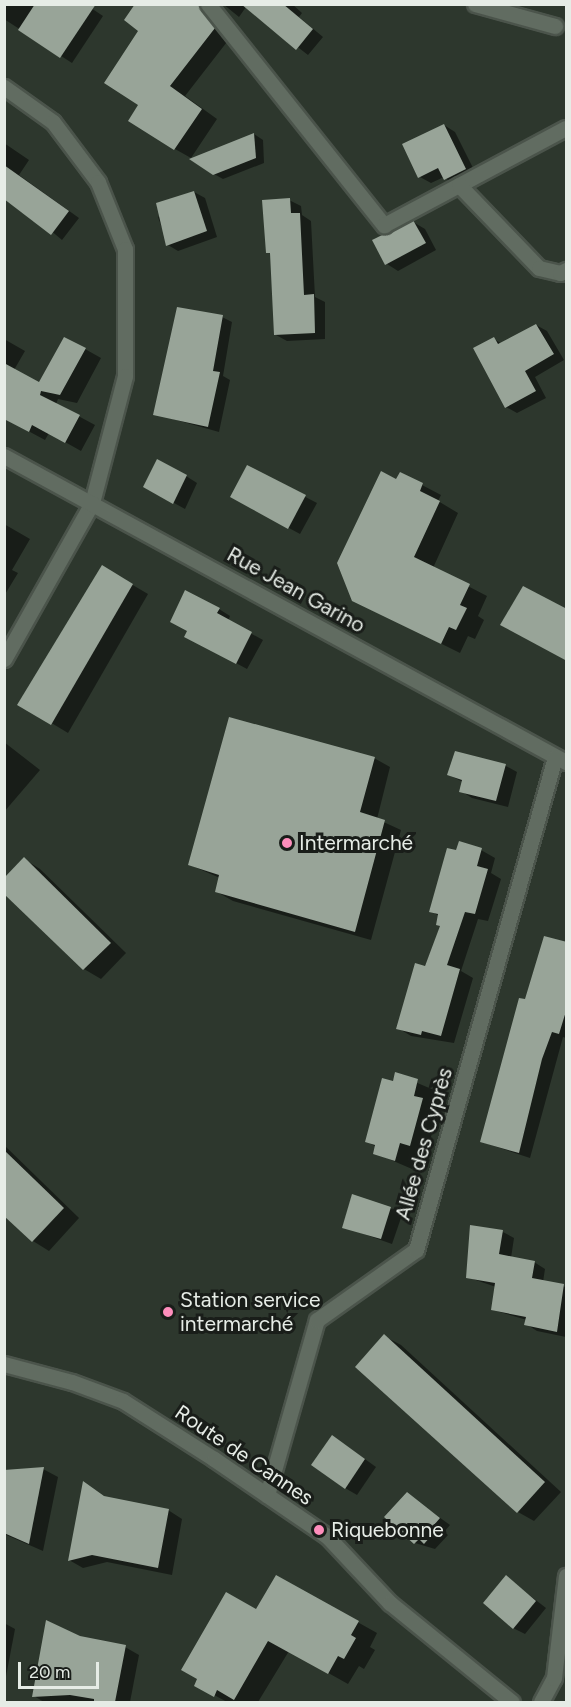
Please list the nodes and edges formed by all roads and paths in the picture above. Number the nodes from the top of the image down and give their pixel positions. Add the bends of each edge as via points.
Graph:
1 (208, 4) edge
2 (475, 4) edge
3 (555, 26) dead end
4 (4, 87) edge
5 (567, 128) edge
6 (459, 185) junction
7 (567, 270) edge
8 (4, 456) edge
9 (92, 503) junction
10 (4, 659) edge
11 (561, 760) edge
12 (4, 1364) edge
13 (267, 1495) junction
14 (567, 1576) edge
15 (512, 1702) edge
16 (541, 1702) edge

1 - 6 street via 384,225
2 - 3 street
4 - 9 street via 53,122 98,183 125,249 125,376
5 - 6 street
6 - 7 street via 539,268 560,273
8 - 9 street, Rue Jean Garino
9 - 10 street
9 - 11 street, Rue Jean Garino
11 - 13 street, Allée des Cyprès via 416,1250 316,1320
12 - 13 street, Route de Cannes via 72,1382 123,1401
13 - 15 street, Route de Cannes via 327,1536 390,1603
14 - 16 street via 554,1678

